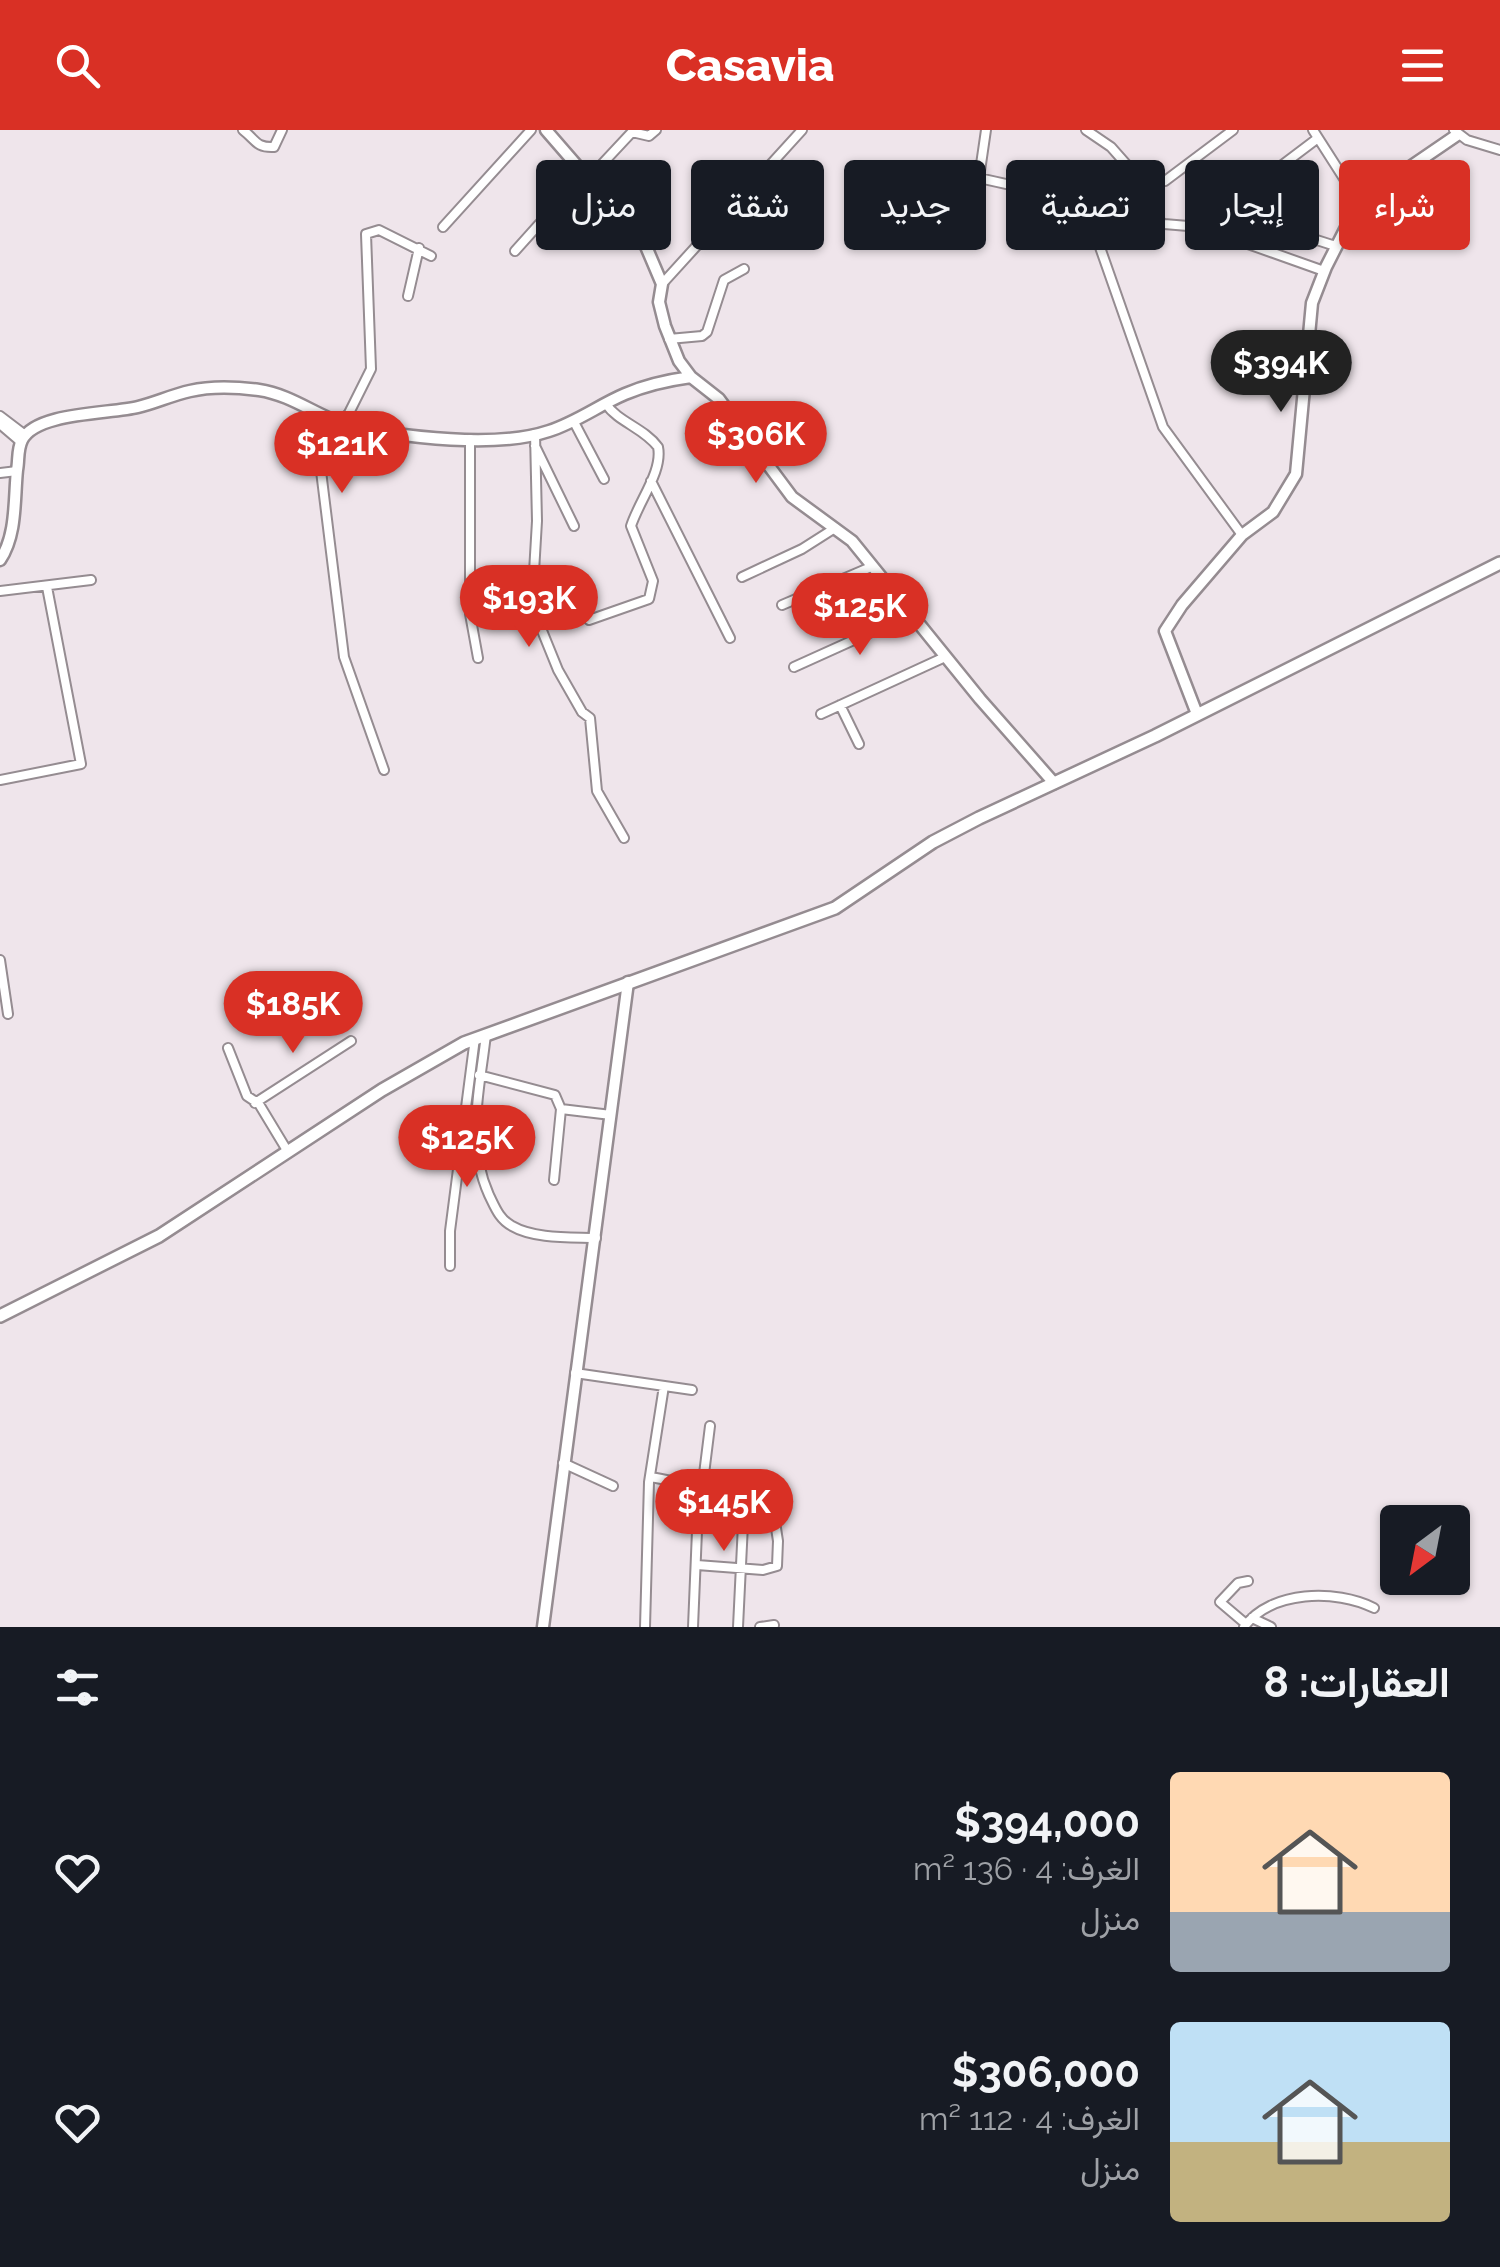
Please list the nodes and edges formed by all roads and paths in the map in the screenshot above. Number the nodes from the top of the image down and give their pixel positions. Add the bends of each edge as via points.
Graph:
1 (243, 130) edge
2 (282, 130) edge
3 (531, 130) edge
4 (546, 130) edge
5 (656, 130) edge
6 (802, 130) edge
7 (986, 130) edge
8 (1086, 130) edge
9 (1233, 130) edge
10 (1456, 132) edge
11 (1316, 134) edge
12 (1500, 150) edge
13 (573, 160) edge
14 (603, 160) edge
15 (1123, 160) edge
16 (1284, 160) edge
17 (1417, 160) edge
18 (1339, 170) edge
19 (1165, 180) edge
20 (1006, 184) edge
21 (1165, 224) edge
22 (444, 227) dead end
23 (536, 229) edge
24 (1339, 240) edge
25 (1319, 241) edge
26 (1336, 246) junction
27 (419, 248) junction
28 (648, 250) edge
29 (1101, 250) edge
30 (515, 251) dead end
31 (431, 256) dead end
32 (744, 269) dead end
33 (1324, 271) junction
34 (662, 284) junction
35 (408, 296) dead end
36 (669, 338) junction
37 (692, 377) junction
38 (606, 404) junction
39 (0, 420) edge
40 (574, 422) junction
41 (339, 424) junction
42 (23, 438) junction
43 (470, 439) junction
44 (535, 440) junction
45 (18, 471) junction
46 (0, 472) edge
47 (604, 479) dead end
48 (651, 480) junction
49 (574, 526) dead end
50 (836, 527) junction
51 (1242, 535) junction
52 (0, 560) edge
53 (1500, 562) edge
54 (871, 566) junction
55 (742, 577) dead end
56 (90, 580) dead end
57 (47, 587) junction
58 (0, 591) edge
59 (782, 605) dead end
60 (910, 615) junction
61 (589, 620) dead end
62 (730, 638) dead end
63 (478, 658) dead end
64 (946, 658) junction
65 (794, 667) dead end
66 (840, 704) junction
67 (821, 714) dead end
68 (1197, 714) junction
69 (859, 744) dead end
70 (384, 770) dead end
71 (0, 780) edge
72 (1054, 783) junction
73 (624, 838) dead end
74 (0, 960) edge
75 (628, 982) junction
76 (8, 1014) dead end
77 (480, 1036) junction
78 (352, 1040) dead end
79 (228, 1048) dead end
80 (472, 1070) junction
81 (482, 1076) junction
82 (255, 1103) junction
83 (562, 1109) junction
84 (611, 1115) junction
85 (288, 1152) junction
86 (554, 1180) dead end
87 (596, 1238) junction
88 (450, 1266) dead end
89 (0, 1316) edge
90 (575, 1372) junction
91 (664, 1386) junction
92 (692, 1390) dead end
93 (710, 1426) dead end
94 (563, 1463) junction
95 (650, 1477) junction
96 (701, 1482) junction
97 (745, 1483) junction
98 (614, 1486) dead end
99 (696, 1565) junction
100 (744, 1568) junction
101 (1248, 1581) dead end
102 (1374, 1608) dead end
103 (1235, 1616) junction
104 (1247, 1623) edge
105 (774, 1625) edge
106 (543, 1627) edge
107 (645, 1627) edge
108 (693, 1627) edge
109 (738, 1627) edge
110 (760, 1627) edge
111 (1229, 1627) edge
112 (1270, 1627) edge

1 - 2 street via 266,148 274,147
3 - 22 street
4 - 13 street
5 - 14 street via 649,136 632,132
6 - 34 street
7 - 20 street via 979,178
8 - 15 street
9 - 19 street
10 - 12 street
10 - 17 street
11 - 16 street
11 - 18 street
21 - 33 street via 1200,226
23 - 30 street
24 - 26 street
25 - 26 street
26 - 33 street
27 - 31 street
27 - 35 street
27 - 41 street via 379,230 366,234 371,369
28 - 34 street
29 - 51 street via 1163,427
32 - 36 street via 724,280 707,332
33 - 51 street via 1312,303 1296,474 1273,512
34 - 36 street via 659,302
36 - 37 street
37 - 38 street via 664,380
37 - 50 street via 718,399 792,496
38 - 40 street
38 - 48 street via 658,447
39 - 42 street
40 - 44 street
40 - 47 street
41 - 42 street via 299,402 227,388 48,422
41 - 43 street
41 - 70 street via 321,472 338,626
42 - 45 street
43 - 44 street
43 - 63 street via 470,614
44 - 49 street
44 - 73 street via 532,606 558,670 590,718 597,791
45 - 46 street
45 - 52 street via 12,532
48 - 61 street via 631,526 653,580 649,599
48 - 62 street
50 - 54 street
50 - 55 street
51 - 68 street via 1165,631
53 - 68 main road
54 - 59 street
54 - 60 street
56 - 57 street
57 - 58 street
57 - 71 street via 81,764
60 - 64 street
60 - 65 street
64 - 66 street
64 - 72 street
66 - 67 street
66 - 69 street
68 - 72 main road
72 - 75 main road via 933,842 835,908
74 - 76 street
75 - 77 main road
75 - 84 street
77 - 80 street
77 - 81 street
77 - 85 main road
78 - 82 street
79 - 82 street
80 - 81 street
80 - 88 street
81 - 83 street via 556,1095
81 - 87 street via 476,1155 501,1218 534,1233
82 - 85 street
83 - 84 street
83 - 86 street
84 - 87 street
85 - 89 main road via 159,1236
87 - 90 street
90 - 91 street
90 - 94 street
91 - 92 street
91 - 95 street
93 - 96 street
94 - 98 street
94 - 106 street
95 - 96 street
95 - 107 street
96 - 97 street
96 - 99 street
97 - 100 street
97 - 100 street via 764,1485 772,1494 779,1560 771,1570
99 - 100 street
99 - 108 street
100 - 109 street
101 - 103 street via 1220,1602
102 - 104 street via 1294,1597 1271,1603
103 - 104 street
103 - 111 street
104 - 112 street
105 - 110 street

